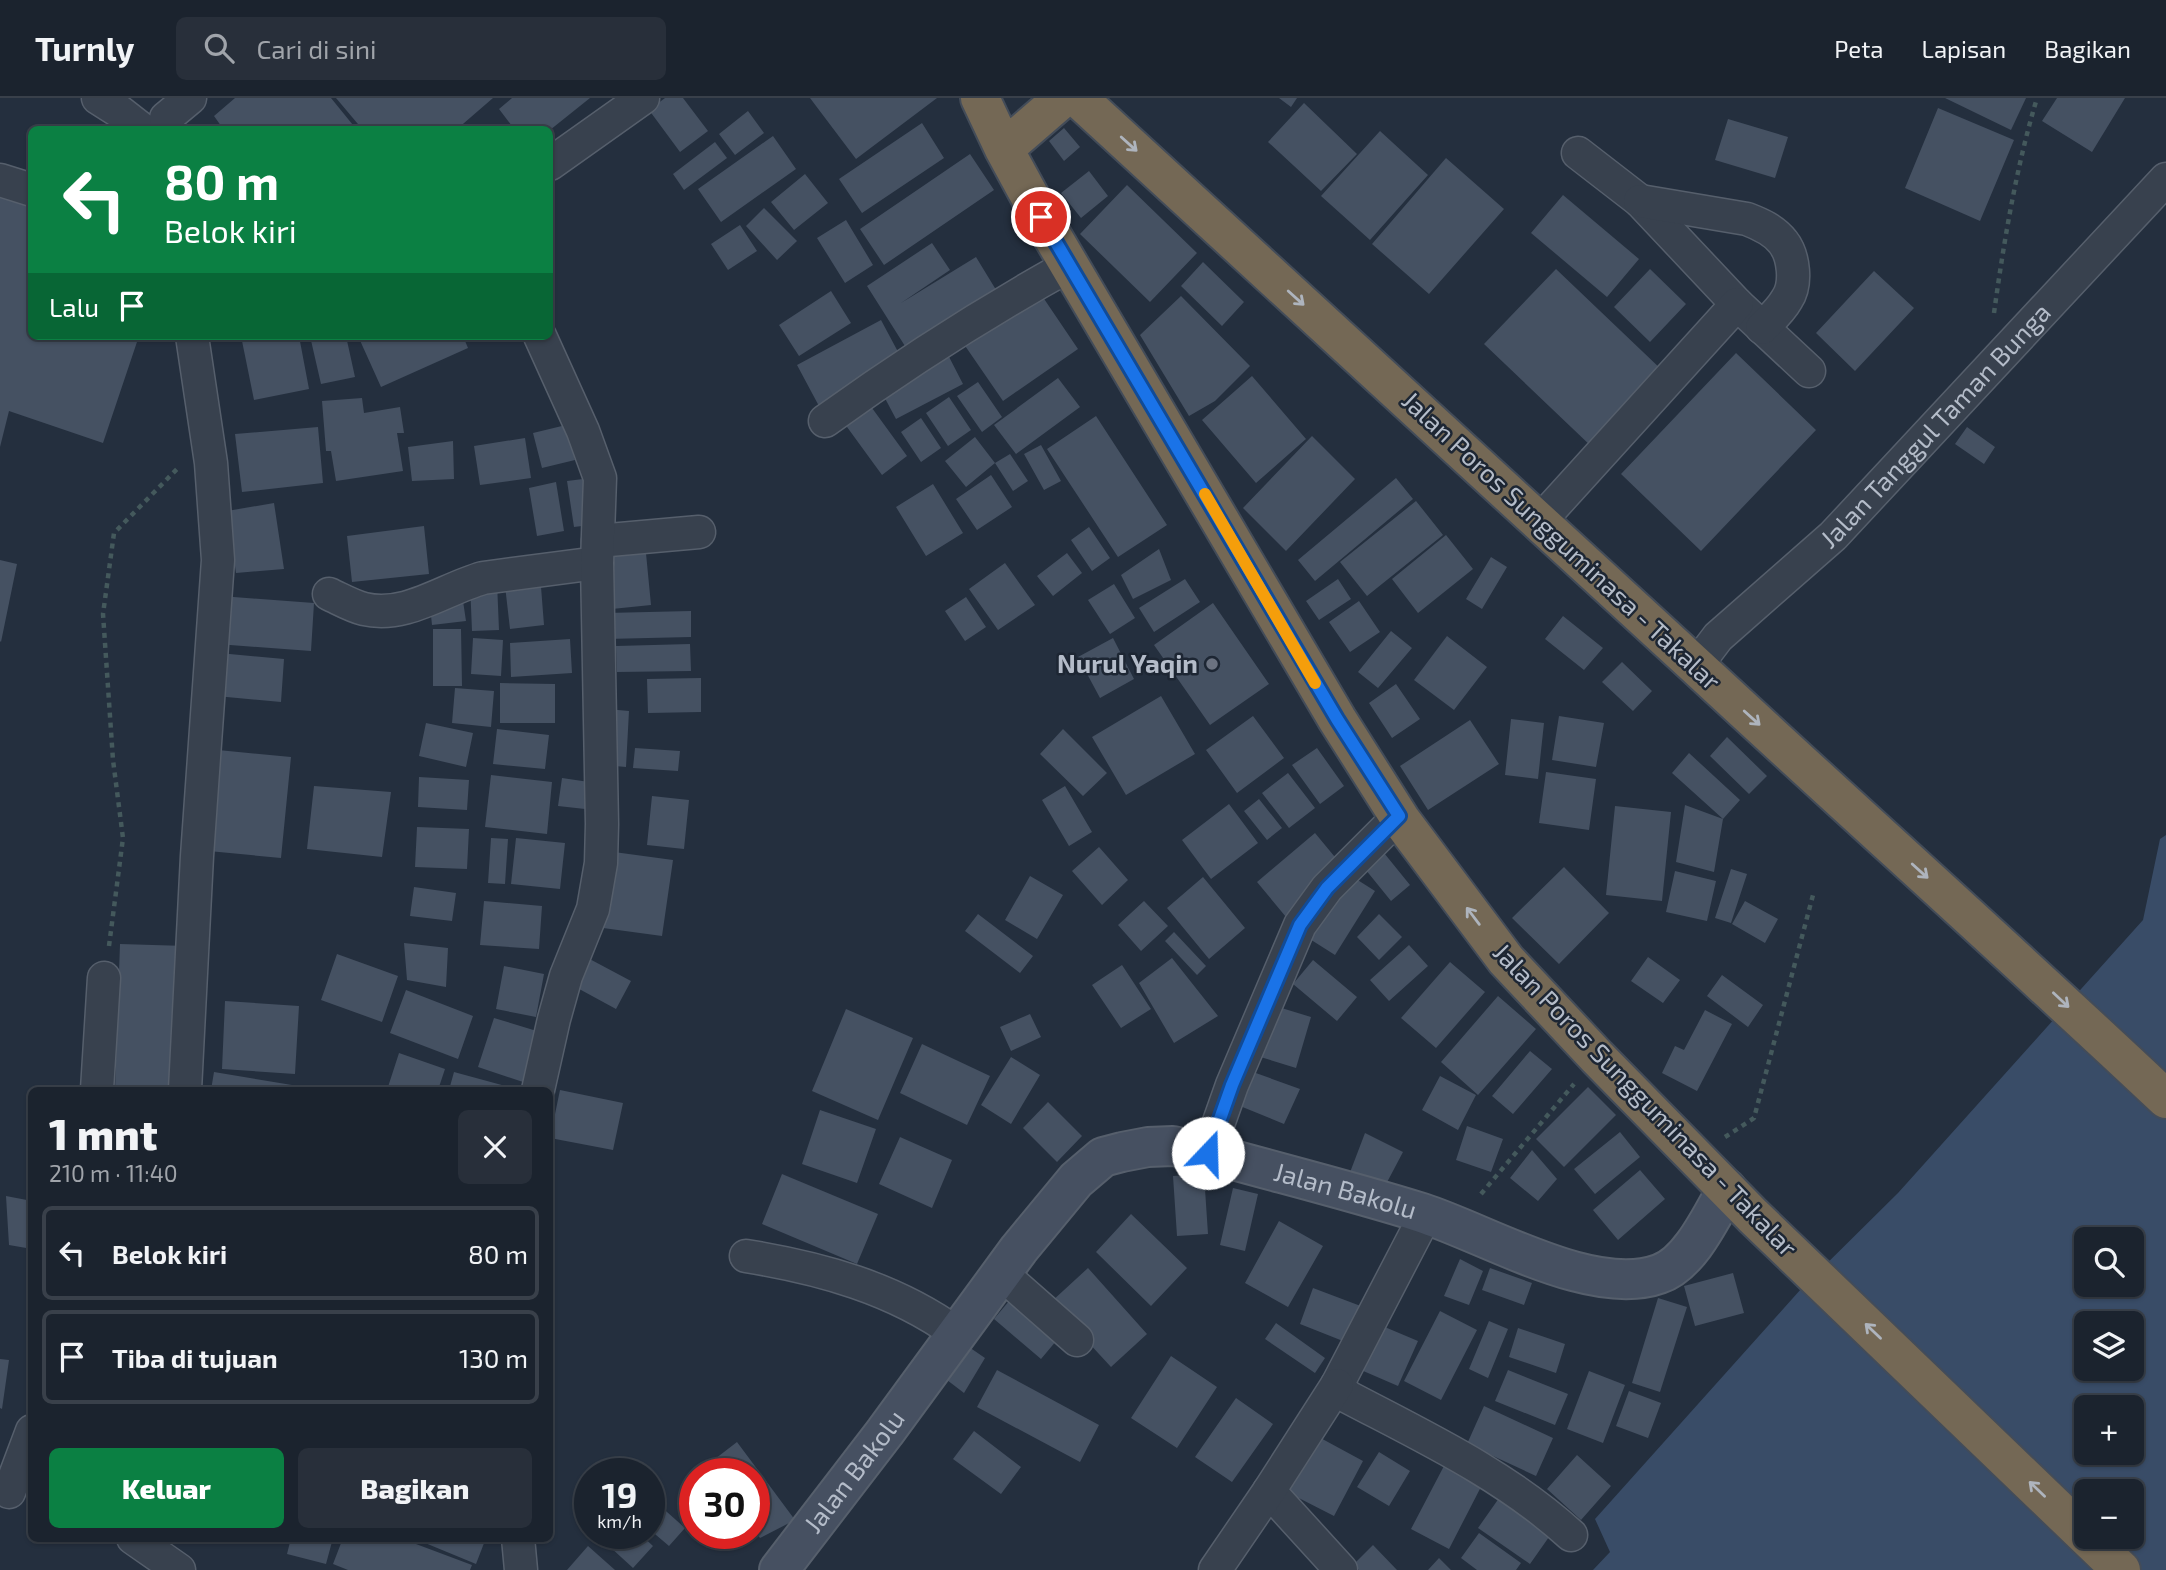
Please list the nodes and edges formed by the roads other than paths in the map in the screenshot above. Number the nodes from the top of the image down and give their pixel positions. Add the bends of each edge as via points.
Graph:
1 (98, 98) edge
2 (190, 98) edge
3 (643, 98) edge
4 (980, 98) edge
5 (1063, 98) edge
6 (1078, 98) edge
7 (155, 124) edge
8 (1004, 149) junction
9 (1578, 153) dead end
10 (553, 162) edge
11 (2166, 179) edge
12 (0, 180) edge
13 (28, 189) edge
14 (1640, 201) junction
15 (1070, 265) junction
16 (1737, 304) junction
17 (1762, 328) junction
18 (192, 340) edge
19 (542, 340) edge
20 (1809, 372) dead end
21 (825, 421) dead end
22 (1540, 521) junction
23 (699, 532) dead end
24 (597, 552) junction
25 (329, 594) dead end
26 (1696, 666) junction
27 (1399, 816) junction
28 (104, 978) road end
29 (97, 1087) edge
30 (185, 1087) edge
31 (539, 1087) edge
32 (2166, 1099) edge
33 (1213, 1140) junction
34 (1727, 1189) junction
35 (1426, 1214) junction
36 (746, 1256) dead end
37 (1002, 1274) junction
38 (942, 1324) junction
39 (1077, 1340) dead end
40 (1337, 1385) junction
41 (28, 1445) edge
42 (1269, 1491) junction
43 (14, 1493) edge
44 (1571, 1535) dead end
45 (139, 1542) edge
46 (518, 1542) edge
47 (179, 1570) edge
48 (521, 1570) edge
49 (779, 1570) edge
50 (1215, 1570) edge
51 (1341, 1570) edge
52 (2121, 1570) edge

1 - 7 street
2 - 7 street
3 - 10 street
4 - 8 highway, Jalan Poros Sungguminasa - Takalar
5 - 8 highway
6 -> 22 highway, Jalan Poros Sungguminasa - Takalar
8 - 15 highway, Jalan Poros Sungguminasa - Takalar
9 - 14 street
11 - 26 street, Jalan Tanggul Taman Bunga via 1833,536 1718,637
12 - 13 street
14 - 16 street
14 - 17 street via 1747,219 1764,225 1783,243 1793,277 1789,297
15 - 21 street via 894,371
15 - 27 highway, Jalan Poros Sungguminasa - Takalar via 1337,719
16 - 17 street
16 - 22 street
17 - 20 street
18 - 30 street via 211,463 218,560
19 - 24 street via 600,478
22 - 26 highway, Jalan Poros Sungguminasa - Takalar
23 - 24 street
24 - 25 street via 465,583 400,610 364,609
24 - 31 street via 601,863 593,909 566,976
26 -> 32 highway, Jalan Poros Sungguminasa - Takalar
27 - 33 street via 1327,888 1300,925
34 -> 27 highway, Jalan Poros Sungguminasa - Takalar via 1506,960
28 - 29 street
33 - 35 main road, Jalan Bakolu
33 - 37 main road, Jalan Bakolu via 1103,1157 1076,1180
34 - 35 main road, Jalan Bakolu via 1681,1260 1644,1279 1592,1276
52 -> 34 highway, Jalan Poros Sungguminasa - Takalar
35 - 40 street
36 - 38 street via 842,1276
37 - 38 main road, Jalan Bakolu
37 - 39 street
38 - 49 main road, Jalan Bakolu via 885,1432
40 - 42 street
40 - 44 street via 1348,1397 1472,1462 1546,1512
41 - 43 street
42 - 50 street
42 - 51 street
45 - 47 street
46 - 48 street

